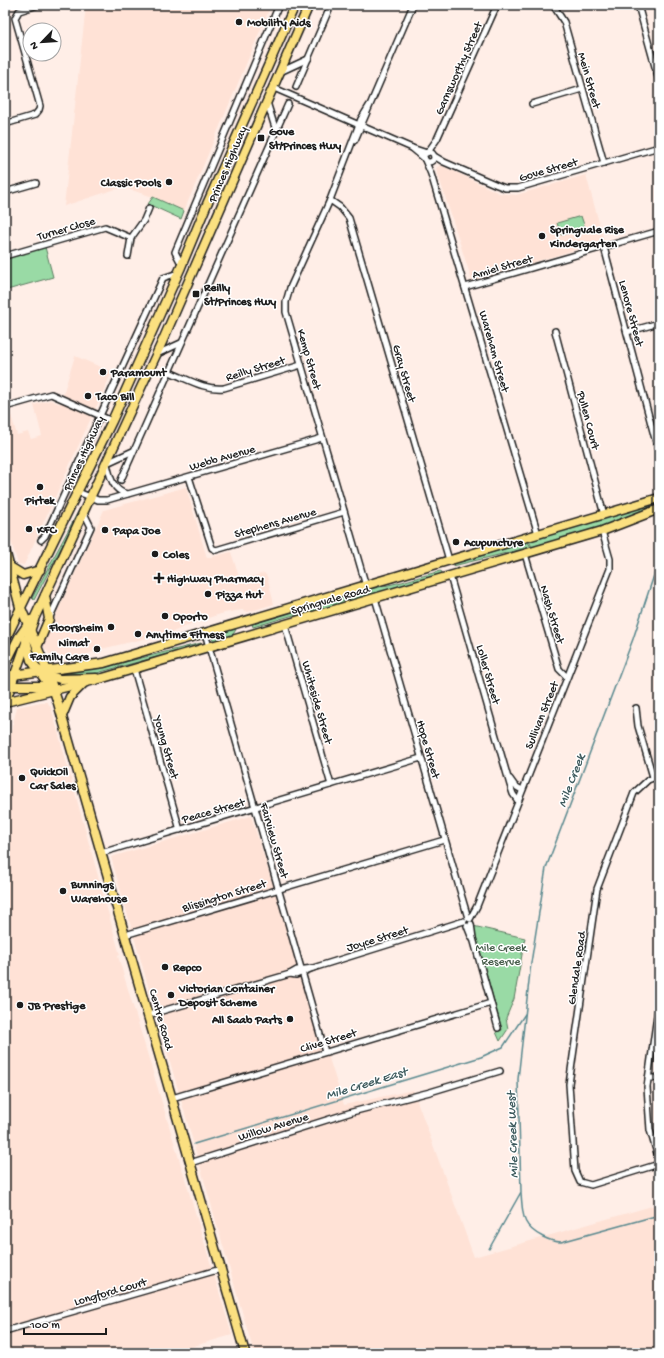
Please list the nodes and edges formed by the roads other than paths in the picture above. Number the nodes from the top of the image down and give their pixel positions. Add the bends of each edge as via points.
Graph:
1 (38, 5) edge
2 (279, 5) edge
3 (295, 5) edge
4 (309, 5) edge
5 (331, 5) edge
6 (413, 5) edge
7 (497, 5) edge
8 (553, 5) edge
9 (638, 5) edge
10 (308, 59) junction
11 (280, 72) junction
12 (249, 78) junction
13 (659, 81) edge
14 (262, 82) junction
15 (296, 87) dead end
16 (274, 88) junction
17 (582, 89) junction
18 (267, 102) junction
19 (288, 104) dead end
20 (532, 104) dead end
21 (5, 124) edge
22 (360, 125) junction
23 (276, 131) junction
24 (437, 138) junction
25 (659, 147) edge
26 (412, 148) junction
27 (427, 152) junction
28 (433, 158) junction
29 (425, 160) junction
30 (604, 163) junction
31 (431, 174) junction
32 (36, 183) dead end
33 (5, 192) edge
34 (197, 200) junction
35 (330, 200) junction
36 (207, 204) junction
37 (149, 208) dead end
38 (659, 232) edge
39 (131, 238) junction
40 (604, 247) junction
41 (5, 256) edge
42 (128, 256) dead end
43 (182, 265) junction
44 (178, 273) junction
45 (466, 287) junction
46 (659, 323) edge
47 (555, 331) dead end
48 (627, 332) junction
49 (181, 343) junction
50 (156, 354) junction
51 (301, 365) junction
52 (169, 372) junction
53 (5, 407) edge
54 (99, 415) junction
55 (112, 421) junction
56 (659, 428) edge
57 (653, 430) junction
58 (322, 438) junction
59 (134, 450) junction
60 (659, 454) edge
61 (107, 464) junction
62 (189, 477) junction
63 (121, 480) dead end
64 (78, 492) junction
65 (127, 494) junction
66 (92, 498) junction
67 (659, 498) edge
68 (659, 509) edge
69 (344, 512) junction
70 (84, 513) junction
71 (604, 515) junction
72 (602, 531) junction
73 (538, 534) junction
74 (41, 540) dead end
75 (5, 550) edge
76 (525, 554) junction
77 (449, 560) junction
78 (10, 567) junction
79 (40, 570) junction
80 (450, 576) junction
81 (366, 586) junction
82 (45, 596) junction
83 (375, 598) junction
84 (21, 608) junction
85 (48, 620) junction
86 (285, 624) junction
87 (28, 627) junction
88 (205, 633) junction
89 (5, 640) edge
90 (26, 642) junction
91 (36, 647) junction
92 (209, 647) junction
93 (5, 665) edge
94 (134, 669) junction
95 (38, 671) junction
96 (48, 673) junction
97 (15, 674) junction
98 (5, 676) edge
99 (567, 677) junction
100 (103, 678) junction
101 (84, 683) junction
102 (8, 686) edge
103 (54, 691) junction
104 (5, 702) edge
105 (636, 708) dead end
106 (62, 716) junction
107 (5, 722) edge
108 (5, 734) edge
109 (421, 758) junction
110 (656, 776) edge
111 (509, 778) junction
112 (331, 785) junction
113 (522, 790) junction
114 (518, 801) junction
115 (256, 807) junction
116 (180, 830) junction
117 (444, 840) junction
118 (101, 853) junction
119 (279, 889) junction
120 (468, 922) junction
121 (125, 935) junction
122 (302, 971) junction
123 (659, 1001) edge
124 (491, 1003) junction
125 (148, 1015) junction
126 (498, 1028) dead end
127 (325, 1052) junction
128 (500, 1071) dead end
129 (648, 1078) junction
130 (659, 1078) edge
131 (172, 1098) junction
132 (659, 1160) edge
133 (190, 1163) junction
134 (659, 1164) edge
135 (221, 1269) junction
136 (5, 1331) edge
137 (245, 1353) edge

1 - 21 street via 20,11 15,18 40,109 35,115
2 - 12 street, Princes Highway
3 - 14 main road, Princes Highway
4 - 11 main road, Princes Highway
5 - 10 street
6 - 22 street, Kemp Street
7 - 24 street, Garnsworthy Street
8 - 17 street, Mein Street via 564,22
9 - 13 street
10 - 11 street
10 - 15 street
11 - 16 main road, Princes Highway
12 - 14 street
12 - 34 street, Princes Highway
14 - 16 main road
14 - 36 main road, Princes Highway
16 - 18 main road, Princes Highway
16 - 22 street
17 - 20 street
17 - 30 street, Mein Street
18 - 23 street
18 - 50 main road, Princes Highway
19 - 23 street
22 - 26 street
22 - 35 street, Kemp Street
23 - 49 street
24 - 27 street, Garnsworthy Street
24 - 28 street, Garnsworthy Street
25 - 30 street, Gove Street
26 - 27 street
26 - 29 street
27 - 28 street, Gove Street
27 - 29 street, Garnsworthy Street
28 - 29 street
28 - 30 street, Gove Street via 507,188 518,188
28 - 31 street, Wareham Street
29 - 31 street, Wareham Street
31 - 45 street, Wareham Street
32 - 33 street
34 - 36 street
34 - 43 street, Princes Highway via 175,252
35 - 51 street, Kemp Street via 286,302 286,312
35 - 77 street, Gray Street via 349,218
36 - 43 main road, Princes Highway
37 - 39 street
38 - 40 street, Amiel Street
39 - 41 street, Turner Close via 105,227
39 - 42 street
40 - 45 street, Amiel Street
40 - 48 street, Lenore Street
43 - 44 main road, Princes Highway
44 - 54 street, Princes Highway via 163,278
44 - 55 main road, Princes Highway
45 - 73 street, Wareham Street
46 - 48 street
47 - 71 street, Pullen Court
48 - 57 street, Lenore Street
49 - 50 street
49 - 52 street
50 - 61 main road, Princes Highway
51 - 52 street, Reilly Street via 215,389
51 - 58 street, Kemp Street
52 - 59 street
53 - 54 street via 51,394
54 - 55 street
54 - 74 street, Princes Highway
55 - 64 main road, Princes Highway
56 - 57 street
57 - 60 street, Lenore Street
58 - 62 street, Webb Avenue
58 - 69 street, Kemp Street
59 - 61 street
59 - 63 street
61 - 65 street via 115,486
61 - 66 main road, Princes Highway
62 - 65 street, Webb Avenue
62 - 69 street, Stephens Avenue via 212,548 216,550
64 - 66 street, Webb Avenue
64 - 79 main road, Princes Highway
65 - 66 street, Webb Avenue via 105,500
66 - 70 main road, Princes Highway
67 - 71 main road, Springvale Road
68 - 72 main road, Springvale Road
69 - 81 street, Kemp Street
70 - 82 main road, Princes Highway
70 - 85 street via 91,524 90,528
71 - 73 main road, Springvale Road
72 - 76 main road, Springvale Road
72 - 99 street, Sullivan Street via 610,559 610,569
73 - 77 main road, Springvale Road
75 - 78 main road, Centre Road
76 - 80 main road, Springvale Road
76 - 99 street, Nash Street via 560,669
77 - 80 main road
77 - 81 main road, Springvale Road
78 - 79 main road via 23,575
78 - 84 main road, Centre Road
79 - 84 main road, Princes Highway
80 - 83 main road, Springvale Road
80 - 111 street, Loller Street
81 - 88 main road, Springvale Road
82 - 85 main road
82 - 87 main road, Princes Highway
83 - 86 main road, Springvale Road
83 - 109 street, Hope Street
84 - 87 main road, Centre Road
84 - 89 main road, Princes Highway
85 - 91 main road
86 - 92 main road, Springvale Road
86 - 112 street, Whiteside Street
87 - 90 main road, Princes Highway
87 - 91 main road, Centre Road
87 - 93 main road, Princes Highway
88 - 92 street, Fairview Street
88 - 96 main road, Springvale Road via 100,664
90 - 95 main road, Centre Road
90 - 97 main road, Princes Highway
91 - 96 main road, Centre Road
92 - 94 main road, Springvale Road
92 - 115 street, Fairview Street
94 - 100 main road, Springvale Road
94 - 116 street, Young Street
95 - 96 main road, Springvale Road
95 - 97 main road, Springvale Road
95 - 103 main road, Centre Road
96 - 100 main road via 60,679
96 - 103 main road, Centre Road
97 - 98 main road, Springvale Road
97 - 102 main road, Princes Highway
99 - 113 street, Sullivan Street
100 - 101 main road, Springvale Road
101 - 103 main road, Springvale Road
101 - 106 main road via 70,697
102 - 103 main road via 42,686
102 - 104 main road, Princes Highway
103 - 104 main road, Springvale Road
103 - 106 main road, Centre Road
105 - 110 street via 638,726
106 - 118 main road, Centre Road
107 - 108 street
109 - 112 street, Peace Street
109 - 117 street, Hope Street
110 - 134 street, Glendale Road via 634,793 597,889 569,1084 575,1171 580,1182 591,1185
111 - 113 street
111 - 114 street, Loller Street via 513,794
112 - 115 street, Peace Street
113 - 114 street, Sullivan Street
114 - 120 street, Sullivan Street via 477,906
115 - 116 street, Peace Street
115 - 119 street, Fairview Street
116 - 118 street, Peace Street
117 - 119 street, Blissington Street
117 - 120 street, Hope Street
118 - 121 main road, Centre Road
119 - 121 street, Blissington Street
119 - 122 street, Fairview Street
120 - 122 street, Joyce Street
120 - 124 street, Hope Street
121 - 125 main road, Centre Road
122 - 125 street, Joyce Street
122 - 127 street, Fairview Street
123 - 129 street
124 - 126 street, Hope Street
124 - 127 street, Clive Street
125 - 131 main road, Centre Road
127 - 131 street, Clive Street
128 - 133 street, Willow Avenue via 352,1112
129 - 130 street
129 - 132 street via 650,1130
131 - 133 main road, Centre Road
133 - 135 main road, Centre Road
135 - 136 street, Longford Court
135 - 137 main road, Centre Road

